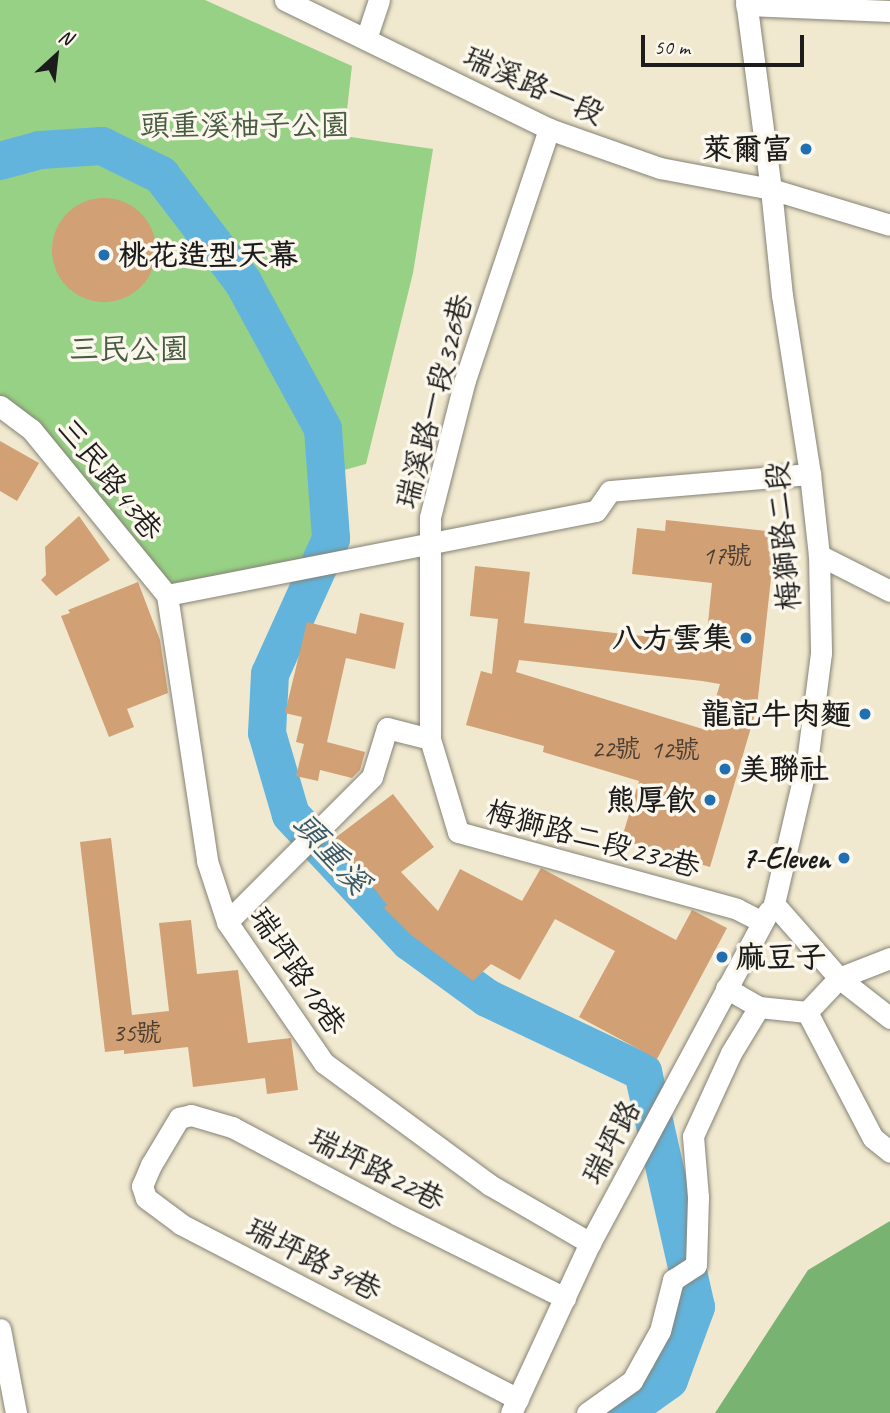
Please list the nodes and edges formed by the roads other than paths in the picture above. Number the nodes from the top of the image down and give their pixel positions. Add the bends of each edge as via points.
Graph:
1 (285, 0) edge
2 (379, 0) edge
3 (746, 3) edge
4 (890, 11) edge
5 (366, 39) junction
6 (549, 129) junction
7 (771, 189) junction
8 (890, 225) edge
9 (0, 406) edge
10 (810, 474) junction
11 (430, 543) junction
12 (819, 555) junction
13 (890, 592) edge
14 (167, 596) junction
15 (430, 739) junction
16 (768, 913) junction
17 (226, 922) junction
18 (890, 958) edge
19 (839, 978) junction
20 (726, 988) junction
21 (759, 1007) junction
22 (807, 1012) junction
23 (890, 1018) edge
24 (165, 1137) joint
25 (890, 1152) edge
26 (590, 1243) junction
27 (565, 1297) junction
28 (0, 1329) edge
29 (514, 1406) edge
30 (16, 1413) edge
31 (587, 1413) edge

1 - 5 street, 瑞溪路一段
2 - 5 street
3 - 4 street
3 - 7 street, 梅獅路二段
5 - 6 street, 瑞溪路一段
6 - 7 street, 瑞溪路一段 via 660,168
6 - 11 street, 瑞溪路一段326巷 via 465,380 430,517
7 - 8 street, 瑞溪路一段
7 - 10 street, 梅獅路二段
9 - 14 street, 三民路43巷 via 30,429
10 - 11 street via 610,491 596,512
10 - 12 street, 梅獅路二段
11 - 14 street
11 - 15 street, 瑞溪路一段326巷
12 - 13 street
12 - 16 street, 梅獅路二段 via 821,653 807,762
14 - 17 street, 瑞坪路18巷 via 207,861
15 - 16 street, 梅獅路二段232巷 via 458,832 737,909
15 - 17 street via 387,728 372,777
16 - 19 street
16 - 20 street, 瑞坪路
17 - 26 street, 瑞坪路18巷 via 324,1063 490,1185
18 - 19 street
19 - 22 street
19 - 23 street
20 - 21 street
20 - 26 street, 瑞坪路
21 - 22 street
21 - 31 street via 731,1054 693,1136 698,1197 696,1265 673,1280 660,1331 632,1381
22 - 25 street via 873,1138
24 - 27 street, 瑞坪路22巷 via 179,1118 191,1115 232,1127
24 - 29 street, 瑞坪路34巷 via 142,1186 146,1198 181,1224
26 - 27 street, 瑞坪路
27 - 29 street, 瑞坪路
28 - 30 street

